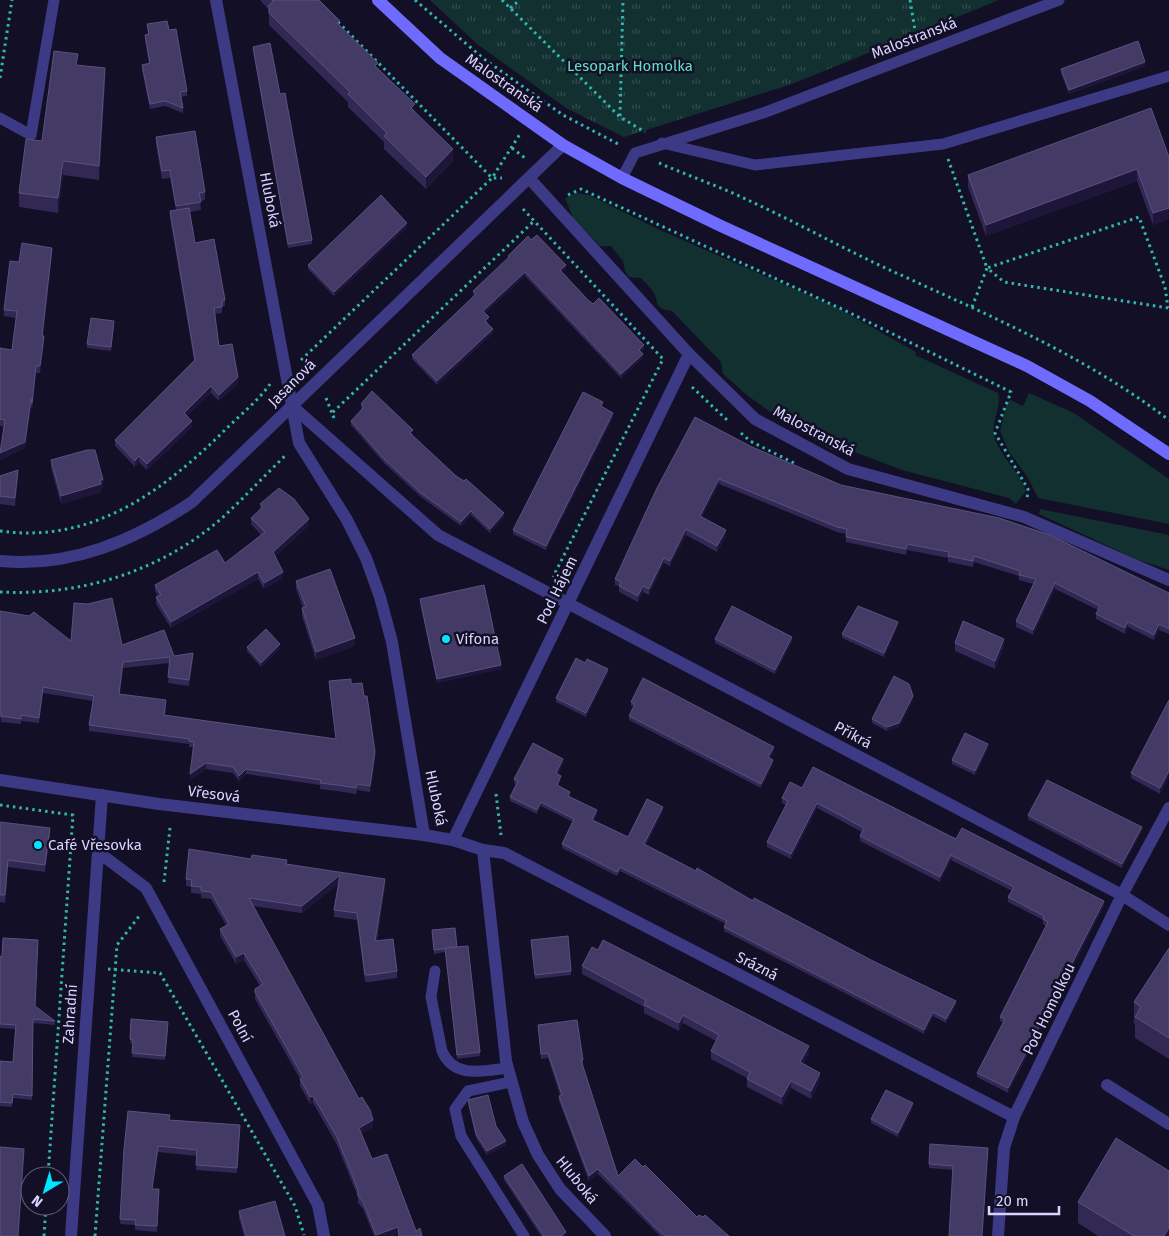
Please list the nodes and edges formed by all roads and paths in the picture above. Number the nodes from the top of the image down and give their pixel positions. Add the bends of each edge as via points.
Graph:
1 (12, 0) edge
2 (54, 0) edge
3 (216, 0) edge
4 (378, 0) edge
5 (415, 0) edge
6 (502, 0) edge
7 (520, 0) edge
8 (623, 0) edge
9 (910, 0) edge
10 (1059, 0) edge
11 (510, 8) junction
12 (337, 20) edge
13 (920, 54) junction
14 (1169, 76) edge
15 (0, 78) edge
16 (620, 117) junction
17 (0, 118) edge
18 (662, 143) junction
19 (943, 144) junction
20 (563, 145) junction
21 (512, 148) dead end
22 (635, 153) junction
23 (492, 178) junction
24 (529, 178) junction
25 (622, 178) junction
26 (569, 195) dead end
27 (987, 268) junction
28 (972, 307) junction
29 (1168, 308) edge
30 (301, 350) dead end
31 (689, 354) junction
32 (303, 360) junction
33 (284, 365) junction
34 (318, 380) junction
35 (292, 406) junction
36 (332, 413) junction
37 (1169, 420) edge
38 (335, 421) dead end
39 (1169, 454) edge
40 (1024, 517) junction
41 (0, 531) edge
42 (0, 561) edge
43 (1169, 580) edge
44 (551, 581) dead end
45 (568, 605) junction
46 (0, 780) edge
47 (102, 795) junction
48 (0, 805) edge
49 (1169, 808) edge
50 (424, 835) junction
51 (453, 840) junction
52 (484, 850) junction
53 (98, 852) junction
54 (1122, 895) junction
55 (153, 900) junction
56 (1169, 925) edge
57 (62, 965) junction
58 (90, 967) junction
59 (115, 970) junction
60 (434, 971) dead end
61 (508, 1068) junction
62 (511, 1082) junction
63 (1108, 1085) dead end
64 (1014, 1118) junction
65 (1169, 1124) edge
66 (49, 1166) edge
67 (45, 1216) edge
68 (603, 1235) edge
69 (44, 1236) edge
70 (71, 1236) edge
71 (95, 1236) edge
72 (304, 1236) edge
73 (324, 1236) edge
74 (524, 1236) edge
75 (998, 1236) edge

1 - 15 path
2 - 17 lane via 31,135
3 - 33 street, Hluboká
4 - 20 main road, Malostranská via 440,58
5 - 22 path via 484,59 563,115
6 - 11 path
7 - 11 path
8 - 16 path
9 - 13 path
10 - 13 lane, Malostranská
11 - 16 path
12 - 23 path
13 - 18 lane, Malostranská via 764,114
14 - 19 lane
16 - 18 path
18 - 19 lane via 755,165
18 - 22 lane, Malostranská
19 - 27 path
20 - 24 street, Jasanová
20 - 25 main road, Malostranská
21 - 23 path
22 - 25 lane
22 - 28 path via 749,200
23 - 24 path
23 - 32 path
24 - 31 street, Malostranská
24 - 34 street, Jasanová
25 - 39 main road, Malostranská via 1027,366 1090,401
26 - 40 path via 581,189 844,310 1010,392 995,433 1028,489
27 - 28 path
27 - 29 path via 1004,282
27 - 29 path via 1139,217 1165,287
28 - 37 path via 1071,356
30 - 32 path
31 - 40 street, Malostranská via 755,419 848,469
31 - 45 street, Pod Hájem
32 - 33 path
32 - 34 path
33 - 35 street, Hluboká
33 - 41 path via 266,390 192,463 124,510 78,526 38,532
34 - 35 street, Jasanová
34 - 36 path
35 - 42 street, Jasanová via 192,502 147,530 80,556 31,563
35 - 45 street via 438,535
35 - 50 street, Hluboká via 299,443 347,520 380,596 392,642
36 - 38 path
36 - 44 path via 534,221 663,358
40 - 43 street, Malostranská
45 - 51 street, Pod Hájem
45 - 54 street, Příkrá
46 - 47 street, Vřesová
47 - 50 street, Vřesová
47 - 53 street, Zahradní
48 - 57 path via 73,815
49 - 54 street, Pod Homolkou
50 - 51 street, Hluboká
51 - 52 street, Hluboká
52 - 61 street, Hluboká
52 - 64 street, Srázná via 504,853
53 - 55 street, Polní via 146,888
53 - 58 street, Zahradní
54 - 56 street, Příkrá
54 - 64 street, Pod Homolkou
55 - 59 path via 117,945
55 - 73 street, Polní via 318,1205
57 - 58 path
57 - 66 path
58 - 59 path
58 - 70 street, Zahradní
59 - 71 path
59 - 72 path via 160,973 295,1206
60 - 61 lane via 431,996 445,1059 456,1069 466,1072
61 - 62 street, Hluboká
62 - 68 street, Hluboká via 523,1122 538,1155 560,1189
62 - 74 lane via 468,1091 455,1109 461,1136
63 - 65 street
64 - 75 street, Pod Homolkou via 1004,1148
67 - 69 path

